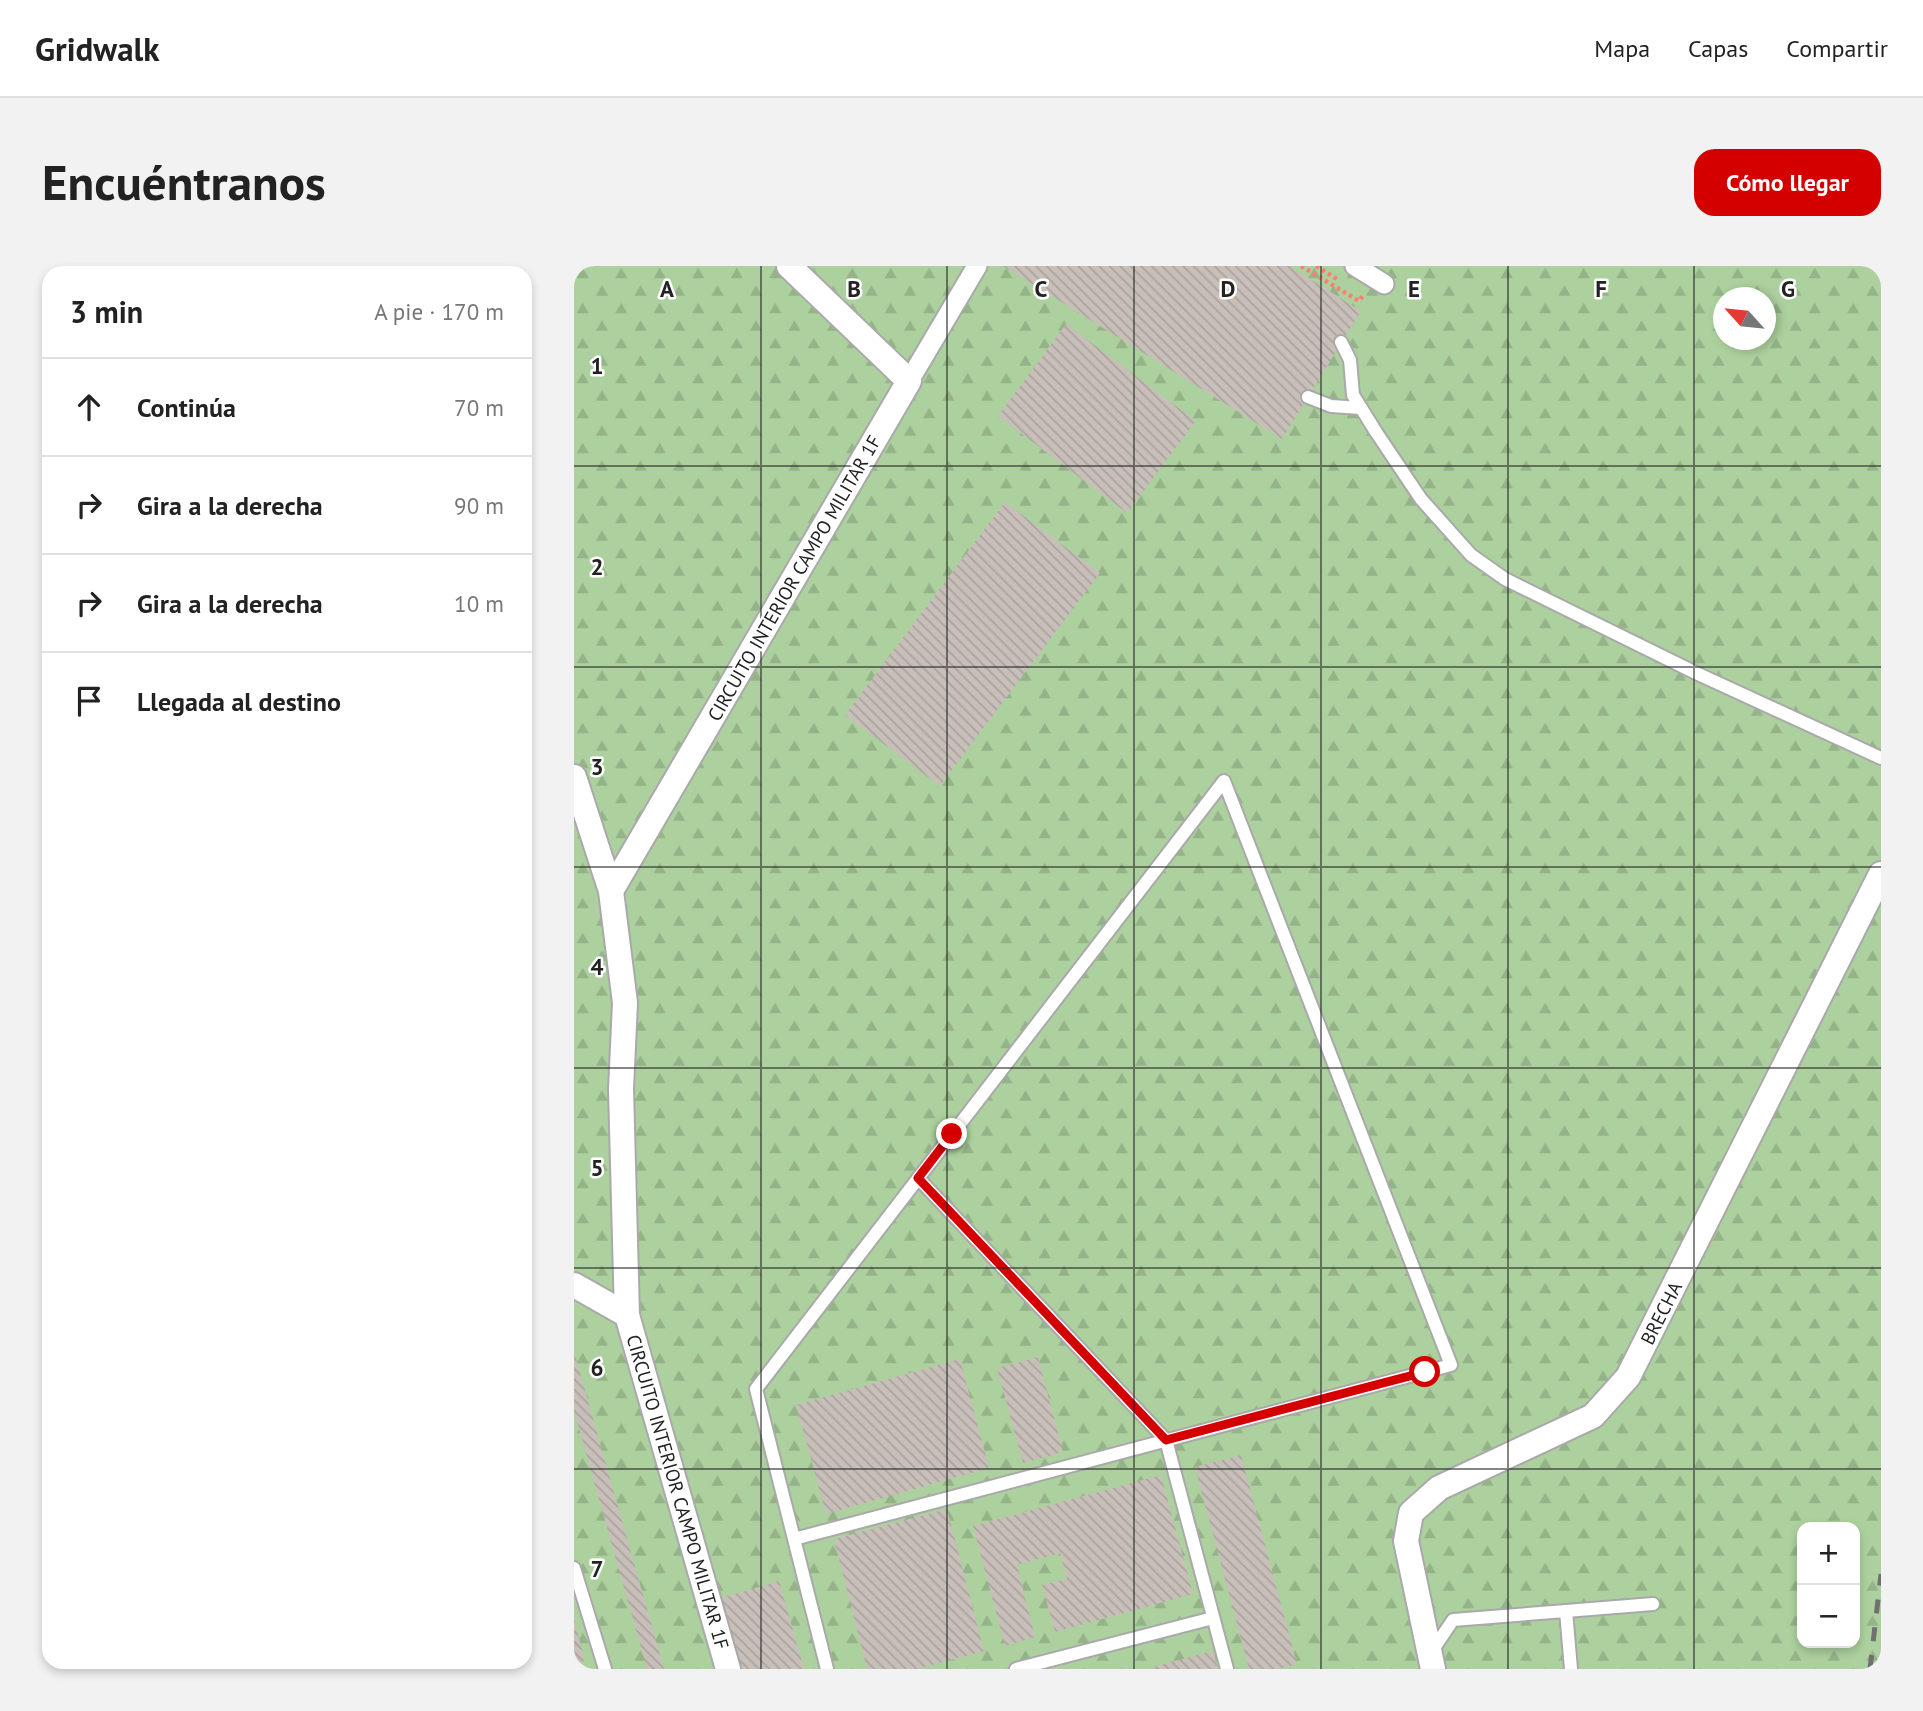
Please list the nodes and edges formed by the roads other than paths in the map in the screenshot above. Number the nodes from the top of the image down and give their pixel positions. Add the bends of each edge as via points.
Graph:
1 (789, 266) edge
2 (978, 266) edge
3 (1355, 266) edge
4 (1384, 284) dead end
5 (1341, 342) dead end
6 (909, 381) junction
7 (1308, 397) dead end
8 (1361, 408) junction
9 (1881, 758) edge
10 (574, 777) edge
11 (1881, 874) edge
12 (611, 891) junction
13 (918, 1178) junction
14 (574, 1285) edge
15 (627, 1315) junction
16 (1166, 1440) junction
17 (794, 1539) junction
18 (574, 1568) edge
19 (1653, 1604) dead end
20 (1566, 1611) junction
21 (1213, 1618) junction
22 (1431, 1662) edge
23 (605, 1669) edge
24 (728, 1669) edge
25 (827, 1669) edge
26 (1016, 1669) edge
27 (1227, 1669) edge
28 (1571, 1669) edge

1 - 6 street
2 - 6 street, CIRCUITO INTERIOR CAMPO MILITAR 1F
3 - 4 street
5 - 8 lane via 1350,360 1353,395
6 - 12 street, CIRCUITO INTERIOR CAMPO MILITAR 1F
7 - 8 lane via 1331,406
8 - 9 lane via 1421,499 1471,555 1505,579
10 - 12 street, CIRCUITO INTERIOR CAMPO MILITAR 1F
11 - 22 street, BRECHA via 1628,1377 1593,1416 1439,1489 1410,1513 1406,1541
12 - 15 street, CIRCUITO INTERIOR CAMPO MILITAR 1F via 625,1003 621,1089
13 - 16 lane
13 - 16 lane via 1224,781 1451,1365
13 - 17 lane via 756,1389
14 - 15 street, CIRCUITO INTERIOR CAMPO MILITAR 1F
15 - 24 street, CIRCUITO INTERIOR CAMPO MILITAR 1F
16 - 17 lane
16 - 21 lane
17 - 25 lane
18 - 23 lane
19 - 20 lane
20 - 22 lane via 1453,1620
20 - 28 lane
21 - 26 lane
21 - 27 lane

